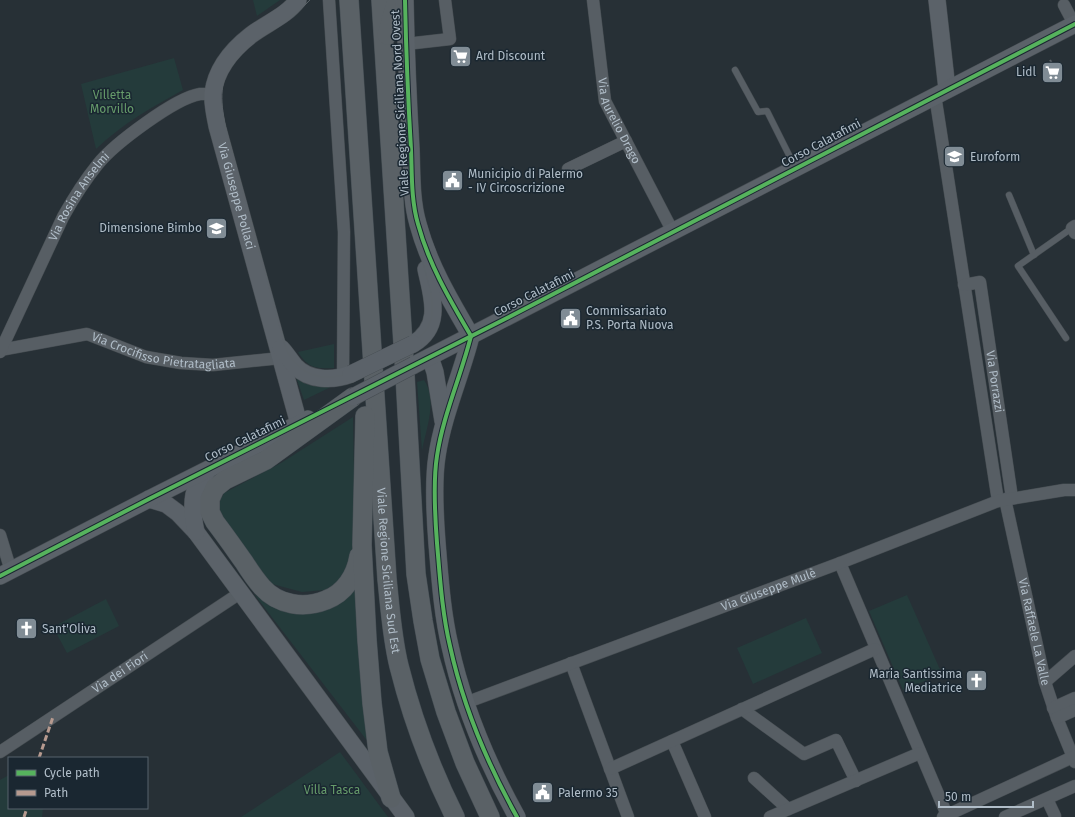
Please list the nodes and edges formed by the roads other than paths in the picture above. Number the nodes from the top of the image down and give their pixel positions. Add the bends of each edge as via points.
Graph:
1 (298, 0) edge
2 (329, 0) edge
3 (349, 0) edge
4 (381, 0) edge
5 (397, 0) edge
6 (406, 0) edge
7 (445, 0) edge
8 (593, 0) edge
9 (937, 0) edge
10 (1064, 5) dead end
11 (1074, 24) edge
12 (406, 44) junction
13 (383, 48) junction
14 (736, 70) dead end
15 (941, 92) junction
16 (213, 94) junction
17 (626, 141) junction
18 (796, 168) junction
19 (568, 169) dead end
20 (1009, 195) dead end
21 (418, 223) junction
22 (1074, 229) edge
23 (673, 232) junction
24 (1034, 255) junction
25 (964, 285) junction
26 (369, 314) junction
27 (471, 336) junction
28 (1066, 338) dead end
29 (276, 341) junction
30 (0, 351) edge
31 (430, 357) junction
32 (281, 358) junction
33 (410, 370) junction
34 (347, 376) junction
35 (353, 396) junction
36 (299, 424) junction
37 (444, 426) junction
38 (209, 468) junction
39 (1075, 490) edge
40 (149, 499) junction
41 (1005, 499) junction
42 (196, 532) junction
43 (0, 536) edge
44 (362, 545) junction
45 (840, 563) junction
46 (6, 574) edge
47 (240, 593) junction
48 (875, 649) junction
49 (1075, 657) edge
50 (571, 663) junction
51 (1045, 682) junction
52 (1075, 698) edge
53 (465, 703) junction
54 (742, 709) junction
55 (1075, 710) edge
56 (1055, 713) junction
57 (672, 741) junction
58 (0, 752) edge
59 (920, 752) junction
60 (1074, 758) edge
61 (610, 769) junction
62 (754, 778) dead end
63 (856, 781) junction
64 (1075, 786) edge
65 (392, 798) junction
66 (1047, 799) junction
67 (788, 809) junction
68 (945, 816) edge
69 (1055, 816) edge
70 (406, 817) edge
71 (456, 817) edge
72 (490, 817) edge
73 (517, 817) edge
74 (628, 817) edge
75 (705, 817) edge
76 (770, 817) edge
77 (1005, 817) edge

1 - 16 street, Via Giuseppe Pollaci via 279,17 251,35 226,60 218,73
2 - 34 street via 344,232
3 - 26 main road
4 - 13 main road, Viale Regione Siciliana Nord Ovest
5 - 13 main road
6 - 12 street, Viale Regione Siciliana Nord Ovest
7 - 12 street via 450,39
8 - 17 street, Via Aurelio Drago via 605,101
9 - 15 street
10 - 11 street
11 - 15 street, Corso Calatafimi
12 - 21 street, Viale Regione Siciliana Nord Ovest via 413,191
13 - 33 main road, Viale Regione Siciliana Nord Ovest
14 - 18 lane via 758,112 766,111
15 - 18 street, Corso Calatafimi
15 - 25 street, Via Porrazzi
16 - 29 street, Via Giuseppe Pollaci via 217,126
16 - 30 street, Via Rosina Anselmi via 199,94 168,109 116,145 98,164 63,217
17 - 19 street
17 - 23 street, Via Aurelio Drago
18 - 23 street, Corso Calatafimi
20 - 24 lane
21 - 27 street, Viale Regione Siciliana Nord Ovest via 437,275
21 - 34 street, bridge via 432,293 434,313 430,326 413,344
22 - 24 lane
23 - 27 street, Corso Calatafimi
24 - 28 lane via 1018,266
25 - 41 street, Via Porrazzi
25 - 41 street, Via Porrazzi via 980,282
26 - 44 main road
26 - 71 main road, Viale Regione Siciliana Sud Est via 387,579 399,665 429,759
27 - 31 street, Corso Calatafimi
27 - 37 street
29 - 32 street, Via Giuseppe Pollaci
29 - 34 street via 302,371 319,378
30 - 32 street, Via Crocifisso Pietratagliata via 86,334 146,357 181,363 214,365
31 - 33 street, Corso Calatafimi
31 - 37 street via 436,372
32 - 36 street, Via Giuseppe Pollaci
33 - 35 street, Corso Calatafimi, bridge
33 - 72 main road via 416,574 422,621 446,712 465,763
35 - 36 street, Corso Calatafimi
35 - 44 main road via 266,460 225,480 215,488 210,499 210,512 262,587 277,599 296,605 315,604 334,597 348,584 357,567
36 - 38 street, Corso Calatafimi
37 - 53 street via 435,478 441,592 449,645
38 - 40 street, Corso Calatafimi
38 - 42 street via 196,487 193,502
39 - 41 street, Via Giuseppe Mulè
40 - 42 street via 166,504
40 - 46 street, Corso Calatafimi
41 - 45 street, Via Giuseppe Mulè
41 - 51 street, Via Raffaele La Valle
42 - 47 street
43 - 46 street
44 - 65 main road via 372,703 378,752
45 - 48 street
45 - 50 street, Via Giuseppe Mulè
47 - 58 street, Via dei Fiori
47 - 65 street
48 - 54 street
48 - 59 street
49 - 51 street
50 - 53 street, Via Giuseppe Mulè
50 - 61 street
51 - 56 street, Via Raffaele La Valle
52 - 56 street
53 - 73 street via 478,738
54 - 57 street
54 - 63 street via 804,754 836,740
55 - 56 street
56 - 60 street, Via Raffaele La Valle
57 - 61 street
57 - 75 street
59 - 63 street
59 - 68 street
60 - 68 street
61 - 74 street
62 - 67 street
63 - 67 street
64 - 66 street
65 - 70 street
66 - 69 street
66 - 77 street
67 - 76 street

